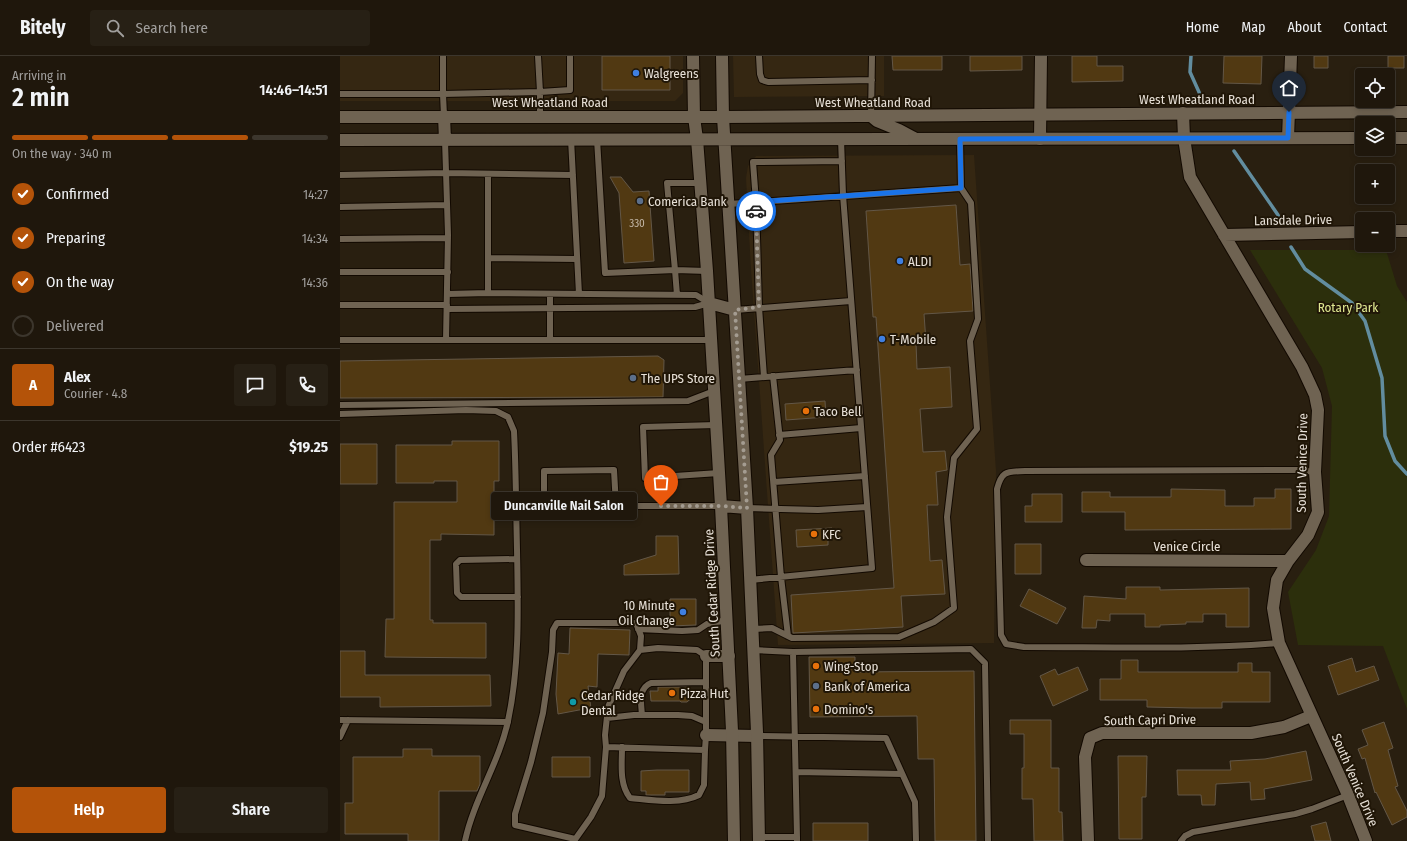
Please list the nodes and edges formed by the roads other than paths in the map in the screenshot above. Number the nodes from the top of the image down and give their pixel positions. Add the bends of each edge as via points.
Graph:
1 (443, 56) edge
2 (538, 56) edge
3 (570, 56) edge
4 (693, 56) edge
5 (722, 56) edge
6 (759, 56) edge
7 (872, 56) edge
8 (1041, 56) edge
9 (1291, 56) edge
10 (872, 80) junction
11 (540, 92) junction
12 (340, 94) edge
13 (443, 94) junction
14 (1289, 112) junction
15 (1407, 112) edge
16 (1183, 113) junction
17 (1040, 114) junction
18 (444, 116) junction
19 (540, 116) junction
20 (871, 116) junction
21 (340, 117) edge
22 (694, 117) junction
23 (723, 117) junction
24 (1040, 138) junction
25 (1184, 138) junction
26 (1288, 138) junction
27 (1355, 138) edge
28 (1395, 138) edge
29 (1407, 138) edge
30 (571, 139) junction
31 (597, 139) junction
32 (697, 139) junction
33 (841, 139) junction
34 (915, 139) junction
35 (960, 139) junction
36 (340, 140) edge
37 (445, 140) junction
38 (725, 140) junction
39 (842, 161) junction
40 (446, 173) junction
41 (488, 174) junction
42 (340, 175) edge
43 (573, 175) junction
44 (700, 183) junction
45 (961, 188) junction
46 (843, 195) junction
47 (756, 202) junction
48 (729, 204) junction
49 (447, 205) junction
50 (340, 207) edge
51 (1407, 231) edge
52 (1355, 232) edge
53 (1395, 232) edge
54 (1224, 235) junction
55 (448, 238) junction
56 (340, 239) edge
57 (488, 258) junction
58 (577, 259) junction
59 (675, 270) junction
60 (707, 270) junction
61 (340, 272) edge
62 (448, 272) junction
63 (488, 293) junction
64 (448, 294) junction
65 (550, 294) junction
66 (579, 294) junction
67 (677, 295) junction
68 (851, 301) junction
69 (709, 303) junction
70 (340, 305) edge
71 (447, 307) junction
72 (759, 307) junction
73 (550, 308) junction
74 (735, 310) junction
75 (340, 340) edge
76 (446, 340) junction
77 (550, 340) junction
78 (711, 340) junction
79 (857, 370) junction
80 (773, 376) junction
81 (764, 377) junction
82 (739, 379) junction
83 (714, 390) junction
84 (340, 405) edge
85 (340, 414) edge
86 (716, 425) junction
87 (861, 428) junction
88 (779, 435) junction
89 (1315, 472) junction
90 (719, 473) junction
91 (865, 476) junction
92 (774, 482) junction
93 (516, 506) junction
94 (544, 506) junction
95 (616, 506) junction
96 (721, 506) junction
97 (867, 507) junction
98 (747, 508) junction
99 (776, 510) junction
100 (517, 559) junction
101 (1086, 560) dead end
102 (1288, 561) junction
103 (781, 577) junction
104 (750, 580) junction
105 (518, 597) junction
106 (727, 620) junction
107 (638, 629) junction
108 (752, 630) junction
109 (788, 636) junction
110 (1279, 643) junction
111 (640, 650) junction
112 (753, 650) junction
113 (793, 652) junction
114 (706, 656) junction
115 (729, 656) junction
116 (706, 682) junction
117 (642, 715) junction
118 (1311, 716) junction
119 (607, 718) junction
120 (340, 720) edge
121 (348, 720) junction
122 (508, 722) junction
123 (706, 722) junction
124 (706, 735) junction
125 (732, 736) junction
126 (758, 736) junction
127 (340, 737) edge
128 (796, 737) junction
129 (606, 747) junction
130 (622, 748) junction
131 (705, 750) junction
132 (796, 772) junction
133 (902, 774) junction
134 (1348, 795) junction
135 (759, 839) edge
136 (797, 839) edge
137 (575, 840) edge
138 (465, 841) edge
139 (734, 841) edge
140 (916, 841) edge
141 (988, 841) edge
142 (1088, 841) edge
143 (1181, 841) edge
144 (1366, 841) edge

1 - 13 lane
2 - 11 lane
3 - 11 lane via 570,90
4 - 22 main road, South Cedar Ridge Drive
5 - 23 main road
6 - 10 lane via 762,80 768,82
7 - 10 lane
8 - 17 main road
9 - 14 main road
10 - 20 lane
11 - 13 lane
11 - 19 lane
12 - 13 lane
13 - 18 lane
14 - 15 main road, West Wheatland Road
14 - 16 main road, West Wheatland Road
14 - 26 main road
16 - 17 main road, West Wheatland Road
16 - 25 main road, South Venice Drive
17 - 20 main road, West Wheatland Road
17 - 24 main road
18 - 19 main road, West Wheatland Road
18 - 21 main road, West Wheatland Road
18 - 37 main road
19 - 22 main road, West Wheatland Road
20 - 23 main road, West Wheatland Road
20 - 34 main road
22 - 23 main road, West Wheatland Road
22 - 32 main road, South Cedar Ridge Drive
23 - 38 main road
24 - 25 main road
24 - 35 main road
25 - 26 main road
25 - 54 main road, South Venice Drive via 1190,177
26 - 27 main road
28 - 29 main road
30 - 31 main road
30 - 37 main road
30 - 43 lane
31 - 32 main road
31 - 59 lane via 604,273
32 - 38 main road
32 - 44 main road, South Cedar Ridge Drive
33 - 34 main road
33 - 38 main road
33 - 39 lane
34 - 35 main road
35 - 45 lane
36 - 37 main road
37 - 40 lane
38 - 48 main road
39 - 46 lane
39 - 47 lane via 753,162
40 - 41 lane
40 - 42 lane
40 - 49 lane
41 - 43 lane
41 - 57 lane
43 - 58 lane
44 - 59 lane via 668,183
44 - 60 main road, South Cedar Ridge Drive
45 - 46 lane
45 - 109 lane via 971,203 978,319 970,341 977,429 954,458 947,517 954,608 934,622 899,637
46 - 47 lane
46 - 68 lane
47 - 48 lane
47 - 72 lane
48 - 74 main road
49 - 50 lane
49 - 55 lane
51 - 53 main road
52 - 54 main road, Lansdale Drive
54 - 89 main road, South Venice Drive via 1302,367 1315,395 1318,410
55 - 56 lane
55 - 62 lane
57 - 58 lane
57 - 63 lane
58 - 66 lane
59 - 60 lane
59 - 67 lane
60 - 69 main road, South Cedar Ridge Drive
61 - 62 lane
62 - 64 lane
63 - 64 lane
63 - 65 lane
64 - 71 lane
65 - 66 lane
65 - 73 lane
66 - 67 lane
67 - 69 lane via 696,295
68 - 72 lane
68 - 79 lane
69 - 73 lane via 695,307
69 - 74 main road
69 - 78 main road, South Cedar Ridge Drive
70 - 71 lane
71 - 73 lane
71 - 76 lane
72 - 74 lane
72 - 81 lane
73 - 77 lane
74 - 82 main road
75 - 76 lane
76 - 77 lane
77 - 78 lane
78 - 83 main road, South Cedar Ridge Drive
79 - 80 lane
79 - 87 lane
80 - 81 lane
80 - 88 lane
81 - 82 lane
82 - 98 main road
83 - 84 lane via 688,401
83 - 86 main road, South Cedar Ridge Drive
85 - 93 lane via 466,410 496,411 508,417 514,431
86 - 90 main road, South Cedar Ridge Drive
86 - 90 lane via 642,427 645,478
87 - 88 lane
87 - 91 lane
88 - 92 lane via 780,440 771,455
89 - 102 main road, South Venice Drive via 1318,512 1308,535
89 - 110 lane via 1025,471 1007,472 1000,478 998,489 1001,636 1006,644 1154,647 1251,646
90 - 96 main road, South Cedar Ridge Drive
91 - 92 lane
91 - 97 lane
92 - 99 lane
93 - 94 lane
93 - 100 lane
94 - 95 lane
94 - 95 lane via 544,471 614,470
95 - 96 lane
96 - 98 main road
96 - 106 main road, South Cedar Ridge Drive
97 - 99 lane
97 - 103 lane via 872,568
98 - 99 lane
98 - 104 main road
99 - 103 lane
100 - 105 lane
100 - 105 lane via 460,560 456,564 457,593 461,597
101 - 102 main road, Venice Circle
102 - 110 main road, South Venice Drive via 1277,580 1273,608
103 - 104 lane
103 - 109 lane
104 - 108 main road
105 - 122 lane via 516,657
106 - 107 lane via 707,624 698,630 682,632
106 - 115 main road, South Cedar Ridge Drive
107 - 111 lane via 641,636
107 - 137 lane via 636,623 569,622 557,623 553,630 543,713 515,814 515,825
108 - 109 lane via 772,628
108 - 112 main road
110 - 118 main road, South Venice Drive
111 - 114 lane via 697,650
111 - 119 lane via 624,671 608,707
112 - 113 lane
112 - 126 main road
113 - 128 lane
113 - 141 lane via 971,649 985,663
114 - 115 main road
114 - 116 lane
115 - 125 main road, South Cedar Ridge Drive
116 - 117 lane via 647,685 642,690
116 - 123 lane
117 - 119 lane
117 - 123 lane via 692,716
118 - 134 main road, South Venice Drive
118 - 142 main road, South Capri Drive via 1284,727 1251,733 1102,733 1090,738 1085,757
119 - 129 lane
120 - 121 lane
121 - 122 lane
121 - 127 lane
122 - 138 lane
123 - 124 lane
124 - 125 main road
124 - 131 lane
125 - 126 main road
125 - 139 main road, South Cedar Ridge Drive
126 - 128 lane
126 - 135 main road
128 - 132 lane
128 - 133 lane via 886,738
129 - 130 lane
129 - 137 lane via 602,796
130 - 131 lane
130 - 131 lane via 624,791 630,798 670,800 691,799 699,795 704,785
132 - 133 lane
132 - 136 lane
133 - 140 lane via 915,802
134 - 143 lane via 1312,810 1193,832
134 - 144 main road, South Venice Drive
135 - 136 lane

